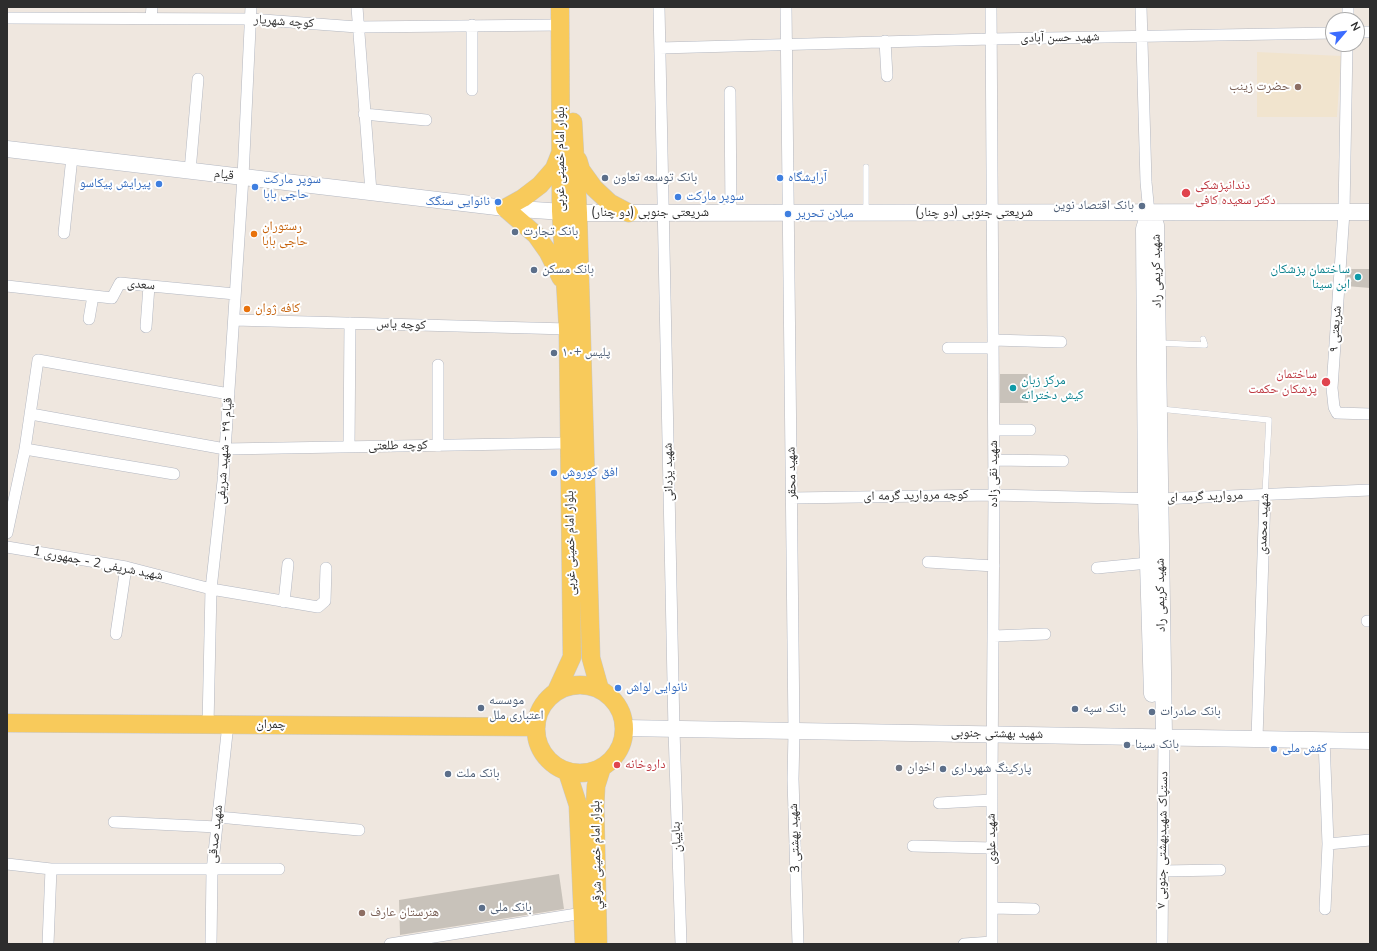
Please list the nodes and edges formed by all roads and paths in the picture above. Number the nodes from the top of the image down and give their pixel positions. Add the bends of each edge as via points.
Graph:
1 (251, 7) edge
2 (357, 7) edge
3 (560, 7) edge
4 (571, 7) edge
5 (660, 7) edge
6 (786, 7) edge
7 (991, 7) edge
8 (1141, 7) edge
9 (152, 12) edge
10 (7, 18) edge
11 (250, 19) junction
12 (472, 25) junction
13 (561, 25) junction
14 (357, 27) junction
15 (1325, 33) edge
16 (1142, 36) junction
17 (991, 39) junction
18 (885, 41) junction
19 (786, 44) junction
20 (660, 48) junction
21 (1347, 52) edge
22 (887, 76) dead end
23 (198, 79) dead end
24 (472, 90) dead end
25 (730, 92) dead end
26 (364, 114) junction
27 (426, 120) dead end
28 (7, 149) edge
29 (568, 150) junction
30 (72, 157) junction
31 (866, 167) dead end
32 (190, 171) junction
33 (243, 177) junction
34 (371, 192) junction
35 (505, 208) junction
36 (569, 212) junction
37 (1149, 212) junction
38 (1344, 212) junction
39 (1370, 212) edge
40 (629, 213) junction
41 (866, 213) junction
42 (992, 213) junction
43 (664, 214) junction
44 (731, 214) junction
45 (788, 214) junction
46 (64, 233) dead end
47 (7, 286) edge
48 (149, 286) junction
49 (566, 289) junction
50 (236, 294) junction
51 (93, 296) junction
52 (89, 319) dead end
53 (234, 320) junction
54 (350, 323) junction
55 (146, 327) dead end
56 (568, 329) junction
57 (1203, 338) dead end
58 (1061, 342) dead end
59 (1159, 343) junction
60 (993, 344) junction
61 (948, 348) dead end
62 (438, 365) dead end
63 (229, 394) junction
64 (1160, 409) junction
65 (30, 414) junction
66 (1370, 414) edge
67 (994, 430) junction
68 (1030, 430) dead end
69 (570, 443) junction
70 (438, 446) junction
71 (349, 447) junction
72 (26, 449) junction
73 (225, 450) junction
74 (994, 460) junction
75 (1063, 461) dead end
76 (174, 474) dead end
77 (1370, 490) edge
78 (994, 495) junction
79 (1265, 495) junction
80 (792, 498) junction
81 (1152, 498) junction
82 (7, 533) edge
83 (7, 547) edge
84 (928, 562) dead end
85 (1148, 562) junction
86 (288, 564) dead end
87 (994, 566) junction
88 (126, 567) junction
89 (326, 568) dead end
90 (1097, 568) dead end
91 (211, 589) junction
92 (284, 602) junction
93 (116, 634) dead end
94 (1045, 634) dead end
95 (994, 636) junction
96 (600, 690) junction
97 (556, 692) junction
98 (7, 723) edge
99 (228, 724) junction
100 (208, 725) junction
101 (536, 727) junction
102 (624, 728) junction
103 (674, 730) junction
104 (794, 732) junction
105 (993, 734) junction
106 (1159, 736) junction
107 (1257, 738) junction
108 (1324, 739) junction
109 (1370, 741) edge
110 (602, 767) junction
111 (567, 771) junction
112 (992, 800) junction
113 (939, 803) dead end
114 (114, 822) dead end
115 (217, 822) junction
116 (359, 830) dead end
117 (1370, 840) edge
118 (1328, 844) junction
119 (913, 846) dead end
120 (992, 848) junction
121 (7, 864) edge
122 (51, 869) junction
123 (279, 869) dead end
124 (212, 870) junction
125 (1220, 870) dead end
126 (1163, 871) junction
127 (993, 908) junction
128 (1034, 909) dead end
129 (1325, 909) dead end
130 (583, 913) junction
131 (992, 943) edge
132 (48, 944) edge
133 (211, 944) edge
134 (390, 944) edge
135 (584, 944) edge
136 (598, 944) edge
137 (680, 944) edge
138 (798, 944) edge
139 (964, 944) edge
140 (1162, 944) edge

1 - 11 street, قیام ۲۹ - شهید شریفی
2 - 14 street
3 - 13 main road, بلوار امام خمینی غربی
4 - 29 main road, بلوار امام خمینی غربی
5 - 20 street, شهید یزدانی
6 - 19 street, شهید محقر
7 - 17 street, شهید نقی زاده
8 - 16 street
9 - 10 street, کوچه شهریار
9 - 11 street, کوچه شهریار
11 - 14 street, کوچه شهریار
11 - 33 street, قیام ۲۹ - شهید شریفی
12 - 13 street, کوچه شهریار
12 - 14 street, کوچه شهریار
12 - 24 street
13 - 29 main road, بلوار امام خمینی غربی
14 - 26 street
15 - 16 street, شهید حسن آبادی
16 - 17 street, شهید حسن آبادی
16 - 37 street
17 - 18 street, شهید حسن آبادی
17 - 42 street, شهید نقی زاده
18 - 19 street, شهید حسن آبادی
18 - 22 street
19 - 20 street, شهید حسن آبادی
19 - 45 street, شهید محقر
20 - 43 street, شهید یزدانی
21 - 38 street
23 - 32 street
25 - 44 street
26 - 27 street
26 - 34 street
28 - 30 main road, قیام
29 - 35 main road via 540,185
29 - 36 main road, بلوار امام خمینی غربی
29 - 40 main road via 594,188 610,202
30 - 32 main road, قیام
30 - 46 street
31 - 41 lane
32 - 33 main road, قیام
33 - 34 main road, قیام
33 - 50 street, قیام ۲۹ - شهید شریفی
34 - 35 main road, قیام
35 - 36 main road, قیام
35 - 49 main road via 521,220 544,246
36 - 40 main road, شریعتی جنوبی (دو چنار)
36 - 49 main road, بلوار امام خمینی غربی
36 - 96 main road, بلوار امام خمینی غربی via 591,658
37 - 38 main road, شریعتی جنوبی (دو چنار)
37 - 42 main road, شریعتی جنوبی (دو چنار)
37 - 59 main road, شهید کریمی راد via 1156,225
37 - 81 main road, شهید کریمی راد via 1144,229
38 - 39 main road, شریعتی جنوبی (دو چنار)
38 - 66 street, شریعتی ۹ via 1332,388 1334,407 1341,413
40 - 43 main road, شریعتی جنوبی (دو چنار)
41 - 42 main road, شریعتی جنوبی (دو چنار)
41 - 45 main road, شریعتی جنوبی (دو چنار)
42 - 60 street, شهید نقی زاده
43 - 44 main road, شریعتی جنوبی (دو چنار)
43 - 103 street, شهید یزدانی
44 - 45 main road, شریعتی جنوبی (دو چنار)
45 - 80 street, شهید محقر
47 - 51 street, سعدی
48 - 50 street, سعدی
48 - 51 street, سعدی via 120,283 112,298
48 - 55 street
49 - 56 main road, بلوار امام خمینی غربی
50 - 53 street, قیام ۲۹ - شهید شریفی
51 - 52 street
53 - 54 street, کوچه یاس
53 - 63 street, قیام ۲۹ - شهید شریفی
54 - 56 street, کوچه یاس
54 - 71 street
56 - 69 main road, بلوار امام خمینی غربی
57 - 59 lane via 1205,345
58 - 60 street
59 - 64 main road, شهید کریمی راد
60 - 61 street
60 - 67 street, شهید نقی زاده
62 - 70 street
63 - 65 street via 38,360
63 - 73 street, قیام ۲۹ - شهید شریفی
64 - 79 lane, شهید محمدی via 1269,420
64 - 81 main road, شهید کریمی راد
65 - 72 street
65 - 73 street, کوچه طلعتی
67 - 68 street
67 - 74 street, شهید نقی زاده
69 - 70 street, کوچه طلعتی
69 - 97 main road, بلوار امام خمینی غربی via 572,656
70 - 71 street, کوچه طلعتی
71 - 73 street, کوچه طلعتی
72 - 76 street
72 - 82 street
73 - 91 street, قیام ۲۹ - شهید شریفی
74 - 75 street
74 - 78 street, شهید نقی زاده
77 - 79 street, مروارید گرمه ای
78 - 80 street, کوچه مروارید گرمه ای
78 - 81 street, کوچه مروارید گرمه ای
78 - 87 street, شهید نقی زاده
79 - 81 street, مروارید گرمه ای
79 - 107 street, شهید محمدی
80 - 104 street, شهید محقر
81 - 85 main road, شهید کریمی راد
81 - 106 main road, شهید کریمی راد
83 - 88 street, شهید شریفی 2 - جمهوری 1
84 - 87 street
85 - 90 street
85 - 106 main road, شهید کریمی راد
86 - 92 street
87 - 95 street, شهید نقی زاده
88 - 91 street, شهید شریفی 2 - جمهوری 1
88 - 93 street
89 - 92 street, شهید شریفی 2 - جمهوری 1 via 323,604 318,607
91 - 92 street, شهید شریفی 2 - جمهوری 1
91 - 100 street, قیام ۲۹ - شهید شریفی
94 - 95 street
95 - 105 street, شهید نقی زاده
96 - 97 main road via 578,685
96 - 102 main road via 617,706
97 - 101 main road via 546,701 539,713
98 - 100 main road, چمران
99 - 100 main road, چمران
99 - 101 main road, چمران
99 - 115 street, شهید صدقی
101 - 111 main road via 538,741 544,754 554,764
102 - 103 main road, شهید بهشتی جنوبی
102 - 110 main road via 618,751
103 - 104 main road, شهید بهشتی جنوبی
103 - 137 street, بناییان
104 - 105 main road, شهید بهشتی جنوبی
104 - 138 street, شهید بهشتی 3
105 - 106 main road, شهید بهشتی جنوبی
105 - 112 street, شهید علوی
106 - 107 main road, شهید بهشتی جنوبی
106 - 126 street, دستپاک شهیدبهشتی جنوبی ۷
107 - 108 main road, شهید بهشتی جنوبی
108 - 109 main road, شهید بهشتی جنوبی
108 - 118 street
110 - 111 main road via 590,772
110 - 136 main road, بلوار امام خمینی شرقي via 596,786 595,806
111 - 130 main road, بلوار امام خمینی شرقي via 578,805
112 - 113 street
112 - 120 street, شهید علوی
114 - 115 street
115 - 116 street
115 - 124 street, شهید صدقی
117 - 118 street
118 - 129 street
119 - 120 street
120 - 127 street, شهید علوی
121 - 122 street
122 - 124 street
122 - 132 street
123 - 124 street
124 - 133 street, شهید صدقی
125 - 126 street
126 - 140 street, دستپاک شهیدبهشتی جنوبی ۷
127 - 128 street
127 - 131 street, شهید علوی
130 - 134 street
130 - 135 main road, بلوار امام خمینی شرقي
131 - 139 street

